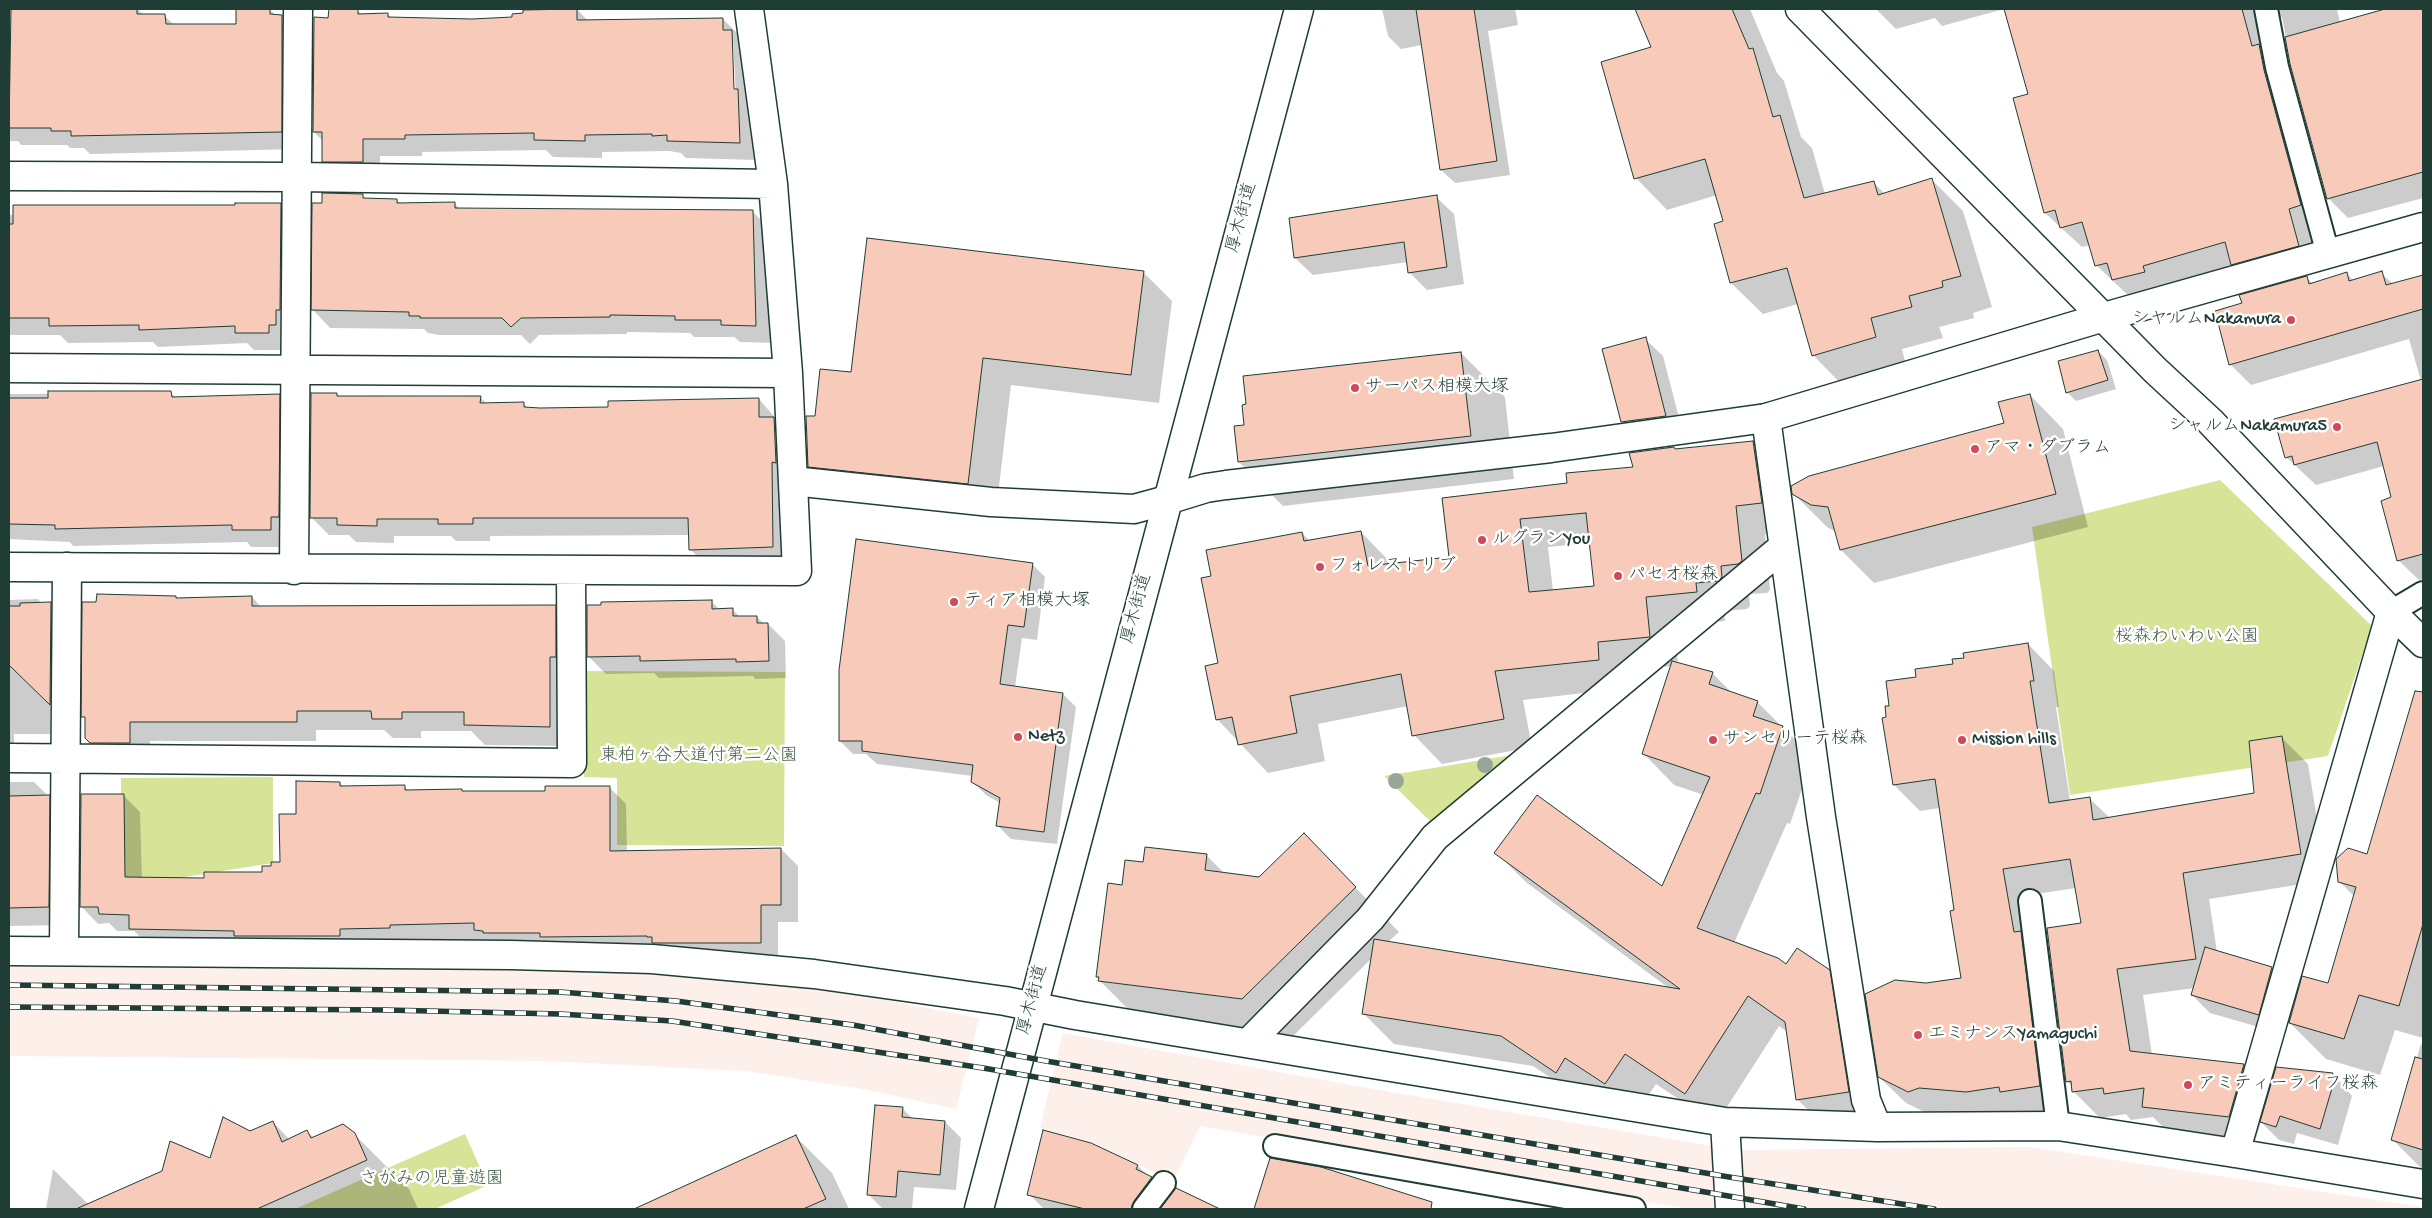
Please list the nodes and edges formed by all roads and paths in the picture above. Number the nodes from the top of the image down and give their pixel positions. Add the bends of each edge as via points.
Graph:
1 (298, 9) edge
2 (749, 9) edge
3 (1299, 9) edge
4 (1800, 9) edge
5 (2266, 9) edge
6 (9, 176) edge
7 (298, 177) junction
8 (773, 184) junction
9 (2423, 228) edge
10 (2328, 254) junction
11 (2104, 317) junction
12 (9, 368) edge
13 (296, 371) junction
14 (788, 373) junction
15 (1766, 418) junction
16 (793, 481) junction
17 (1167, 500) junction
18 (1783, 547) junction
19 (9, 567) edge
20 (67, 567) junction
21 (294, 570) junction
22 (571, 571) junction
23 (2423, 593) edge
24 (2391, 612) junction
25 (2423, 643) edge
26 (9, 758) edge
27 (65, 759) junction
28 (2030, 901) dead end
29 (9, 951) edge
30 (64, 951) junction
31 (1033, 1006) junction
32 (1248, 1043) junction
33 (1725, 1122) junction
34 (2058, 1126) junction
35 (1877, 1127) junction
36 (1275, 1146) dead end
37 (2235, 1153) junction
38 (1164, 1183) dead end
39 (2423, 1184) edge
40 (979, 1209) edge
41 (1144, 1209) edge
42 (1634, 1209) edge
43 (1730, 1209) edge

1 - 7 street
2 - 8 street
3 - 17 street, 厚木街道
4 - 11 street
5 - 10 lane via 2277,68
6 - 7 street
7 - 8 street
7 - 13 street
8 - 14 street
9 - 10 street
10 - 11 street
11 - 15 street
11 - 24 street via 2210,421
12 - 13 street
13 - 14 street
13 - 21 street
14 - 16 street
15 - 17 street via 1551,448 1226,485
15 - 18 street
16 - 17 street via 1000,502 1134,509
16 - 22 street via 797,571
17 - 31 street, 厚木街道
18 - 32 street via 1435,837 1370,919
18 - 35 street via 1866,1100
19 - 20 street
20 - 21 street
20 - 27 street
21 - 22 street
22 - 27 street via 572,763
23 - 24 lane
24 - 25 street
24 - 37 street
26 - 27 street
27 - 30 street
28 - 34 lane
29 - 30 street
30 - 31 street via 652,959 814,974
31 - 32 street
31 - 40 street, 厚木街道
32 - 33 street
33 - 35 street
33 - 43 street
34 - 35 street
34 - 37 street
36 - 42 lane
37 - 39 street
38 - 41 lane

